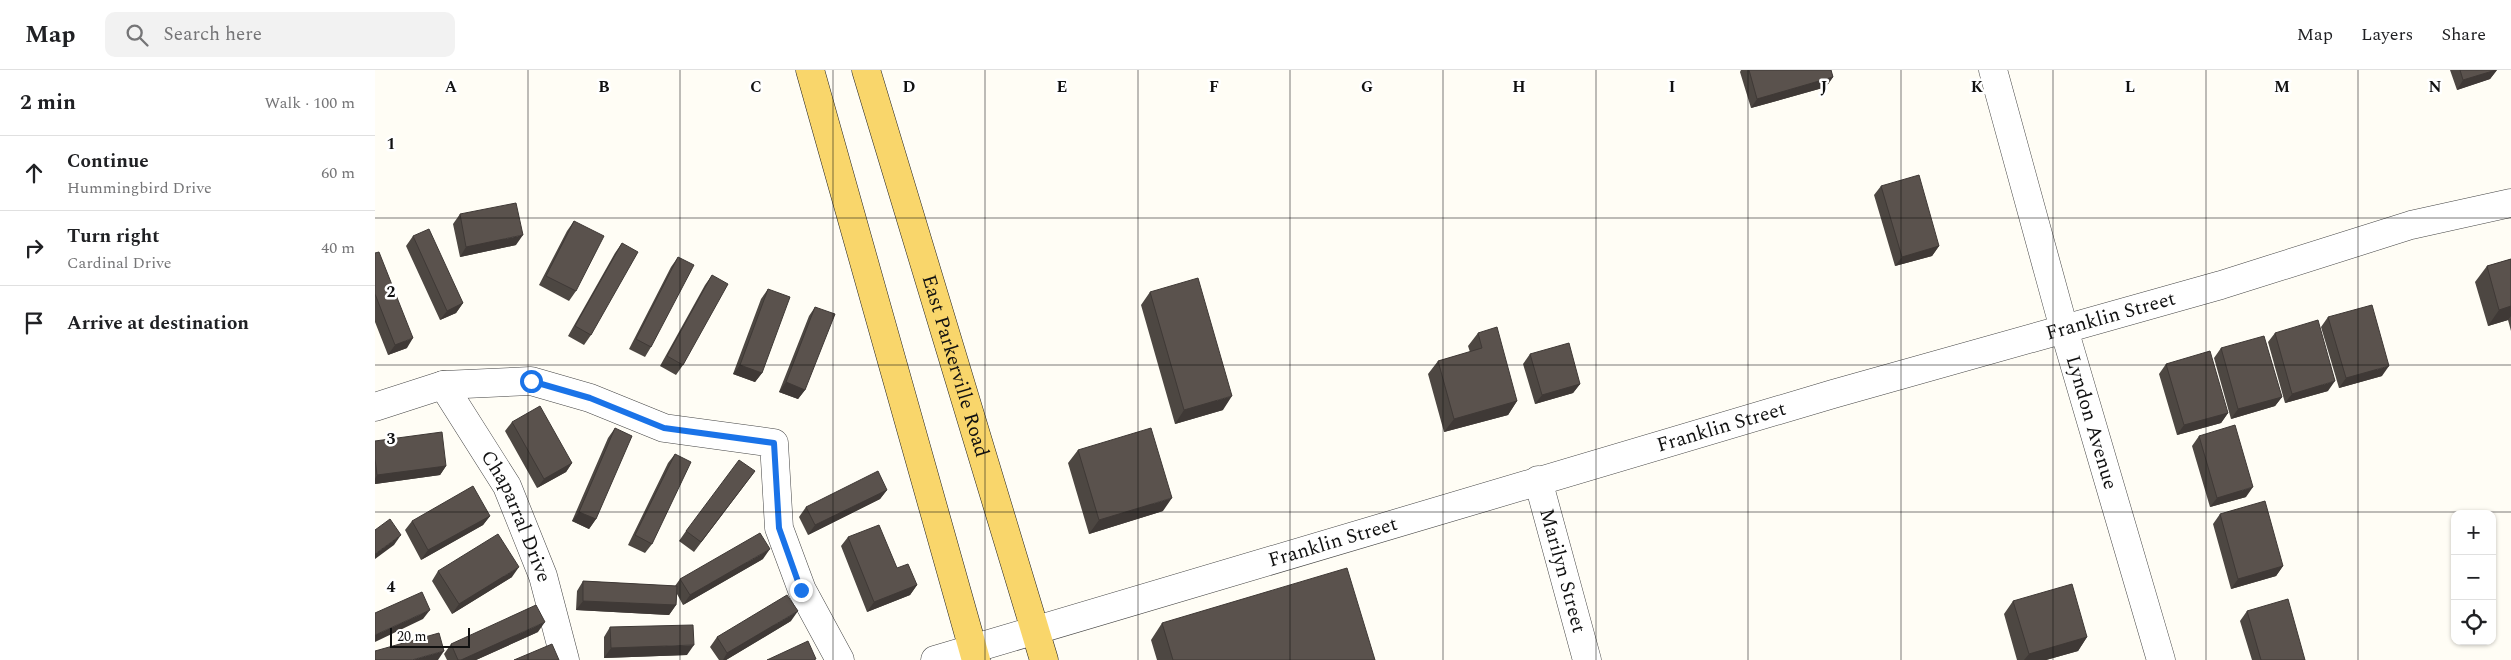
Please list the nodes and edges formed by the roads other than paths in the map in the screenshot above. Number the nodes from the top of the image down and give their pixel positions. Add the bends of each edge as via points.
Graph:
1 (810, 70) edge
2 (866, 70) edge
3 (1993, 70) edge
4 (2511, 202) edge
5 (2065, 329) junction
6 (443, 385) junction
7 (375, 407) edge
8 (1538, 480) junction
9 (1035, 631) junction
10 (974, 655) edge
11 (565, 660) edge
12 (839, 660) edge
13 (935, 660) edge
14 (1044, 660) edge
15 (1587, 660) edge
16 (2161, 660) edge

1 - 10 main road
2 - 9 main road, East Parkerville Road
3 - 5 street, Lyndon Avenue
4 - 5 street, Franklin Street via 2411,225 2221,285
5 - 8 street, Franklin Street
5 - 16 street, Lyndon Avenue
6 - 7 street
6 - 11 street, Chaparral Drive via 507,486 543,576
6 - 12 street via 531,381 590,398 664,428 774,443 779,528 801,590
8 - 9 street, Franklin Street
8 - 15 street, Marilyn Street
9 - 10 street, Franklin Street
9 - 14 main road, East Parkerville Road
10 - 13 street, Franklin Street

